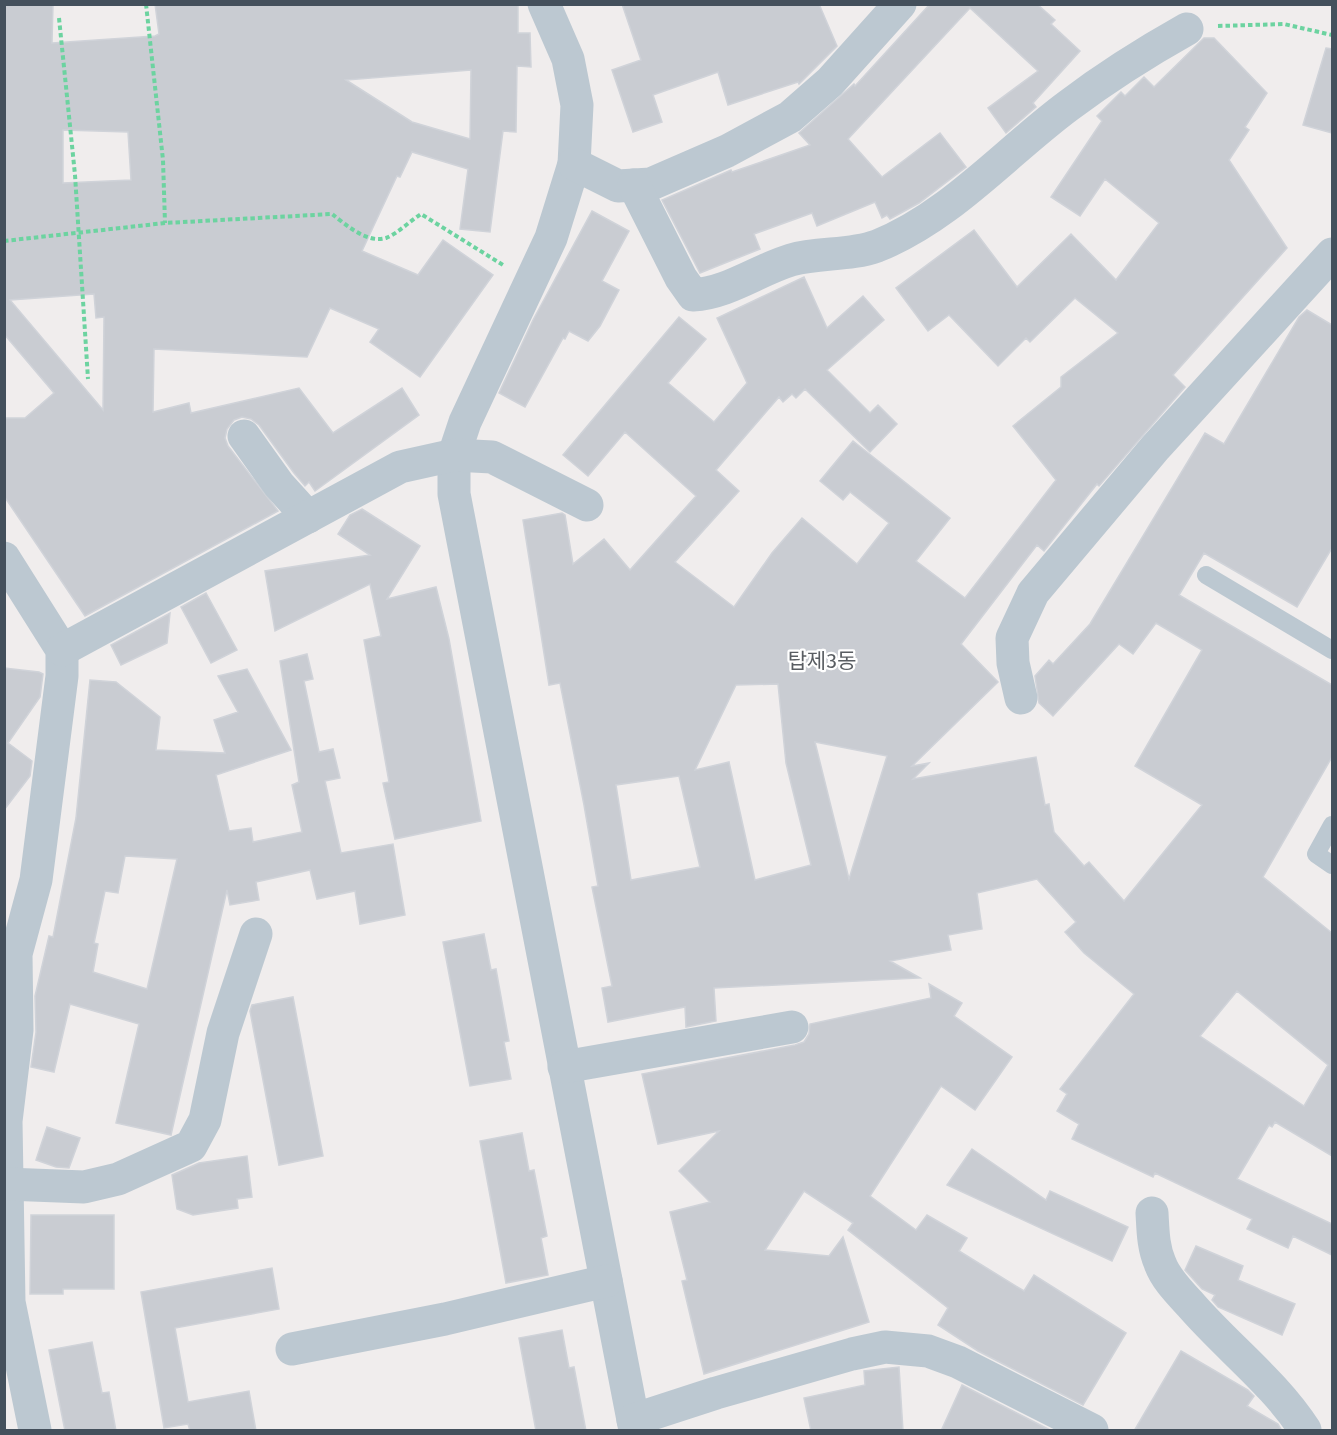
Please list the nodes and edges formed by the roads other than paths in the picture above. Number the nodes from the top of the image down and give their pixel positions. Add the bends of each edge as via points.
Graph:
1 (544, 4) edge
2 (900, 4) edge
3 (1187, 29) road end
4 (574, 164) junction
5 (634, 185) junction
6 (1332, 254) edge
7 (244, 436) dead end
8 (454, 455) junction
9 (587, 505) dead end
10 (308, 517) junction
11 (4, 558) edge
12 (1206, 575) dead end
13 (62, 650) junction
14 (1332, 650) edge
15 (1021, 698) dead end
16 (1332, 825) edge
17 (1332, 865) edge
18 (256, 934) dead end
19 (792, 1027) dead end
20 (564, 1067) junction
21 (6, 1184) edge
22 (1152, 1213) dead end
23 (606, 1281) junction
24 (7, 1303) edge
25 (292, 1349) dead end
26 (634, 1425) edge
27 (35, 1431) edge
28 (1092, 1431) edge
29 (1305, 1431) edge

1 - 4 street via 568,59 577,105
2 - 5 street via 830,82 790,117 727,151 651,183
3 - 5 street via 1068,106 965,190 904,233 874,247 792,260 708,294 693,296
4 - 5 street via 618,186
4 - 8 street via 551,238 465,422
6 - 15 street via 1155,448 1033,593 1012,638 1012,663
7 - 10 street
8 - 9 street via 492,457
8 - 10 street via 400,467
8 - 20 street via 454,494
10 - 13 street
11 - 13 street
12 - 14 lane
13 - 21 street via 61,687 36,880 16,954 17,1030 6,1121
16 - 17 lane via 1316,854
18 - 21 street via 223,1033 205,1120 190,1146 118,1179 84,1187
19 - 20 street
20 - 23 street
21 - 24 street
22 - 29 street via 1160,1266 1210,1328 1290,1407
23 - 25 street via 445,1319
23 - 26 street
24 - 27 street
26 - 28 street via 738,1386 885,1347 928,1351 958,1362

